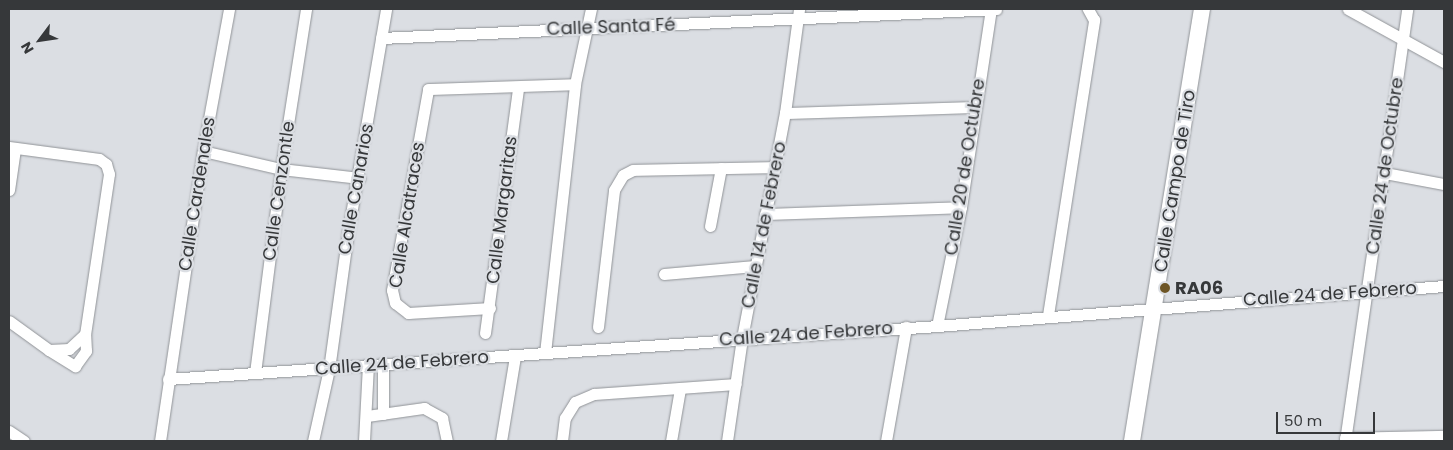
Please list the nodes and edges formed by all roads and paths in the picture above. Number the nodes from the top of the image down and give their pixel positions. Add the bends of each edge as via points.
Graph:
1 (229, 9) edge
2 (306, 9) edge
3 (386, 9) edge
4 (591, 9) edge
5 (991, 9) edge
6 (996, 9) edge
7 (1088, 9) edge
8 (1202, 9) edge
9 (1348, 9) edge
10 (1408, 9) edge
11 (798, 15) edge
12 (589, 27) junction
13 (380, 38) junction
14 (1403, 40) junction
15 (1444, 62) edge
16 (575, 84) junction
17 (518, 88) junction
18 (976, 107) junction
19 (785, 114) junction
20 (12, 148) edge
21 (203, 151) junction
22 (774, 166) junction
23 (721, 168) junction
24 (281, 169) junction
25 (1385, 173) junction
26 (359, 178) junction
27 (1444, 184) edge
28 (9, 190) edge
29 (961, 207) junction
30 (765, 214) junction
31 (710, 226) dead end
32 (756, 266) junction
33 (664, 274) dead end
34 (1444, 286) edge
35 (1367, 291) junction
36 (1155, 307) junction
37 (490, 308) junction
38 (1048, 314) junction
39 (9, 321) edge
40 (937, 326) junction
41 (598, 327) dead end
42 (906, 327) junction
43 (486, 333) dead end
44 (85, 334) junction
45 (742, 338) junction
46 (49, 350) junction
47 (546, 352) junction
48 (516, 356) junction
49 (383, 363) junction
50 (368, 365) junction
51 (329, 369) junction
52 (255, 373) junction
53 (168, 379) junction
54 (736, 384) junction
55 (680, 389) junction
56 (383, 414) junction
57 (367, 416) junction
58 (9, 432) edge
59 (1444, 436) edge
60 (1345, 440) edge
61 (24, 441) edge
62 (160, 441) edge
63 (313, 441) edge
64 (364, 441) edge
65 (447, 441) edge
66 (501, 441) edge
67 (562, 441) edge
68 (672, 441) edge
69 (727, 441) edge
70 (886, 441) edge
71 (1132, 441) edge

1 - 21 street, Calle Cardenales
2 - 24 street, Calle Cenzontle
3 - 13 street, Calle Canarios
4 - 12 street
5 - 6 street, Calle Santa Fé
5 - 11 street, Calle Santa Fé
5 - 18 street, Calle 20 de Octubre
7 - 38 street via 1094,20
8 - 36 street, Calle Campo de Tiro
9 - 14 street
10 - 14 street, Calle 24 de Octubre
11 - 12 street, Calle Santa Fé
11 - 19 street, Calle 14 de Febrero
12 - 13 street, Calle Santa Fé
12 - 16 street
13 - 26 street, Calle Canarios
14 - 15 street
14 - 25 street, Calle 24 de Octubre
16 - 17 street
16 - 47 street
17 - 37 street, Calle Margaritas
17 - 37 street, Calle Alcatraces via 428,89 392,290 395,302 408,312
18 - 19 street
18 - 29 street, Calle 20 de Octubre
19 - 22 street, Calle 14 de Febrero
20 - 28 street
20 - 44 street via 98,159 106,164 109,174
21 - 24 street
21 - 53 street, Calle Cardenales
22 - 23 street
22 - 30 street, Calle 14 de Febrero
23 - 31 street
23 - 41 street via 633,170 623,175 614,190
24 - 26 street
24 - 52 street, Calle Cenzontle
25 - 27 street
25 - 35 street, Calle 24 de Octubre
26 - 51 street, Calle Canarios
29 - 30 street
29 - 40 street, Calle 20 de Octubre
30 - 32 street, Calle 14 de Febrero
32 - 33 street
32 - 45 street, Calle 14 de Febrero
34 - 35 street, Calle 24 de Febrero
35 - 36 street, Calle 24 de Febrero
35 - 60 street, Calle 24 de Octubre
36 - 38 street, Calle 24 de Febrero
36 - 71 street, Calle Campo de Tiro
37 - 43 street, Calle Margaritas
38 - 40 street, Calle 24 de Febrero
39 - 46 street
40 - 42 street, Calle 24 de Febrero
42 - 45 street, Calle 24 de Febrero
42 - 70 street
44 - 46 street via 69,349
44 - 46 street via 86,351 75,366
45 - 47 street, Calle 24 de Febrero
45 - 54 street, Calle 14 de Febrero
47 - 48 street, Calle 24 de Febrero
48 - 49 street, Calle 24 de Febrero
48 - 66 street
49 - 50 street, Calle 24 de Febrero
49 - 56 street
50 - 51 street, Calle 24 de Febrero
50 - 57 street
51 - 52 street, Calle 24 de Febrero
51 - 63 street, Calle Canarios
52 - 53 street, Calle 24 de Febrero
53 - 62 street, Calle Cardenales
54 - 55 street
54 - 69 street, Calle 14 de Febrero
55 - 67 street via 594,394 575,402 565,418
55 - 68 street
56 - 57 street
56 - 65 street via 424,408 442,418
57 - 64 street
58 - 61 street
59 - 60 street

